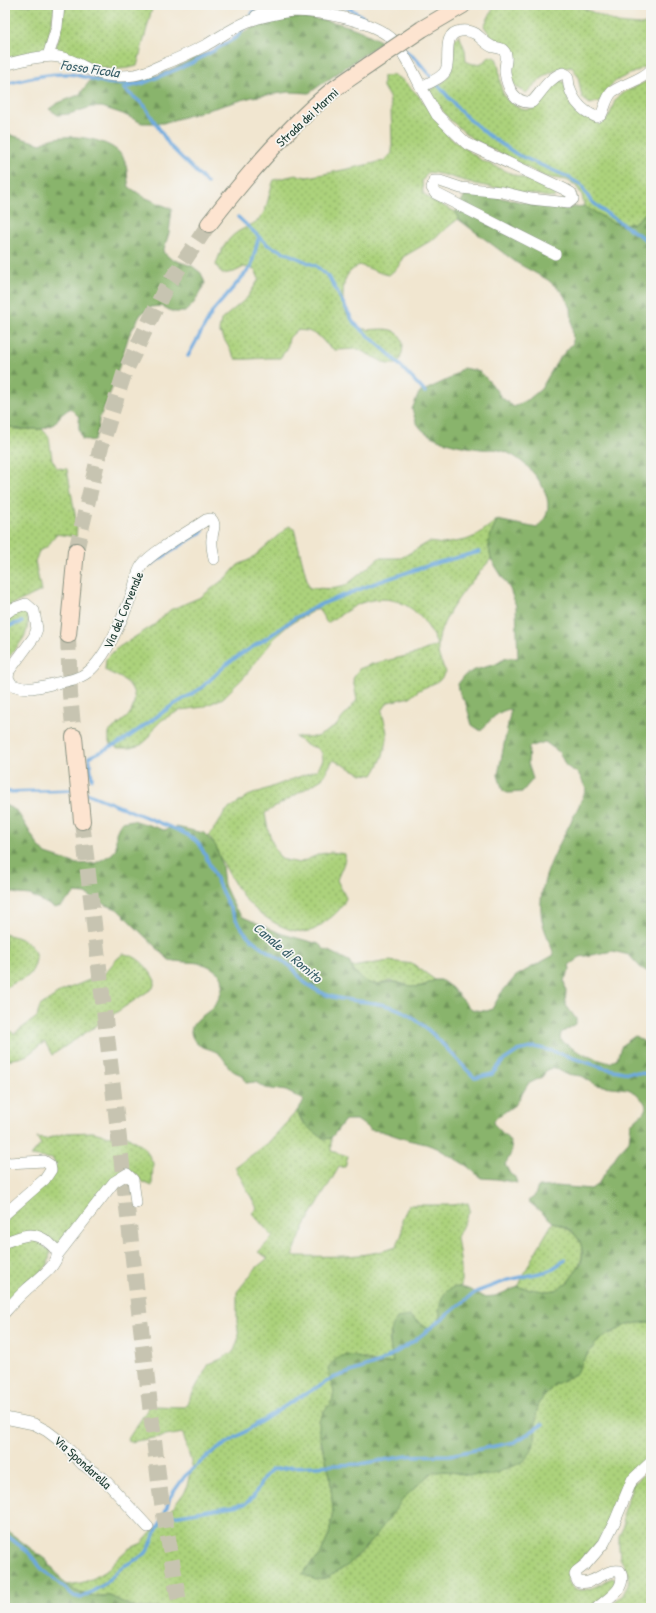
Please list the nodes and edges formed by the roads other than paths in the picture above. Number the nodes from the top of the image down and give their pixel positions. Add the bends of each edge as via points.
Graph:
1 (59, 5) edge
2 (270, 5) edge
3 (463, 5) edge
4 (249, 21) junction
5 (48, 56) junction
6 (5, 65) edge
7 (651, 70) edge
8 (426, 85) junction
9 (208, 224) tunnel mouth
10 (555, 254) dead end
11 (76, 551) tunnel mouth
12 (214, 559) dead end
13 (5, 614) edge
14 (68, 635) tunnel mouth
15 (74, 737) tunnel mouth
16 (82, 821) tunnel mouth
17 (5, 1161) edge
18 (136, 1203) dead end
19 (5, 1214) edge
20 (5, 1242) edge
21 (58, 1254) junction
22 (5, 1312) edge
23 (5, 1418) edge
24 (651, 1462) edge
25 (148, 1527) dead end
26 (596, 1608) edge

1 - 5 street via 57,27
2 - 4 street
3 - 9 main road, Strada dei Marmi, bridge via 422,29 330,93 247,175
4 - 5 street via 174,60 134,75 105,74 74,61
4 - 8 street via 291,11 332,15 356,21 391,39
5 - 6 street
7 - 8 street via 612,92 601,115 597,117 575,102 567,75 563,73 544,87 532,102 526,103 520,101 508,86 505,51 492,47 473,32 466,30 457,31 451,37 446,70
8 - 10 street via 437,115 466,143 564,188 571,193 573,199 568,203 531,199 502,192 461,188 440,181 434,181 432,188 435,193
11 - 14 main road
12 - 13 street, Via del Corvenale via 214,527 210,519 151,556 140,569 112,639 100,660 87,673 34,689 12,685 8,678 9,671 34,637 37,629 34,610 26,604
15 - 16 main road
17 - 19 street via 44,1161 50,1164 51,1170 45,1179
18 - 21 street via 133,1180 127,1174 114,1182
20 - 21 street via 26,1235 35,1235 50,1244
21 - 22 street via 44,1275
23 - 25 street, Via Spondarella via 34,1424 47,1430 82,1464 103,1478
24 - 26 street via 632,1480 604,1543 575,1575 578,1582 583,1583 612,1570 620,1571 622,1579 619,1588

